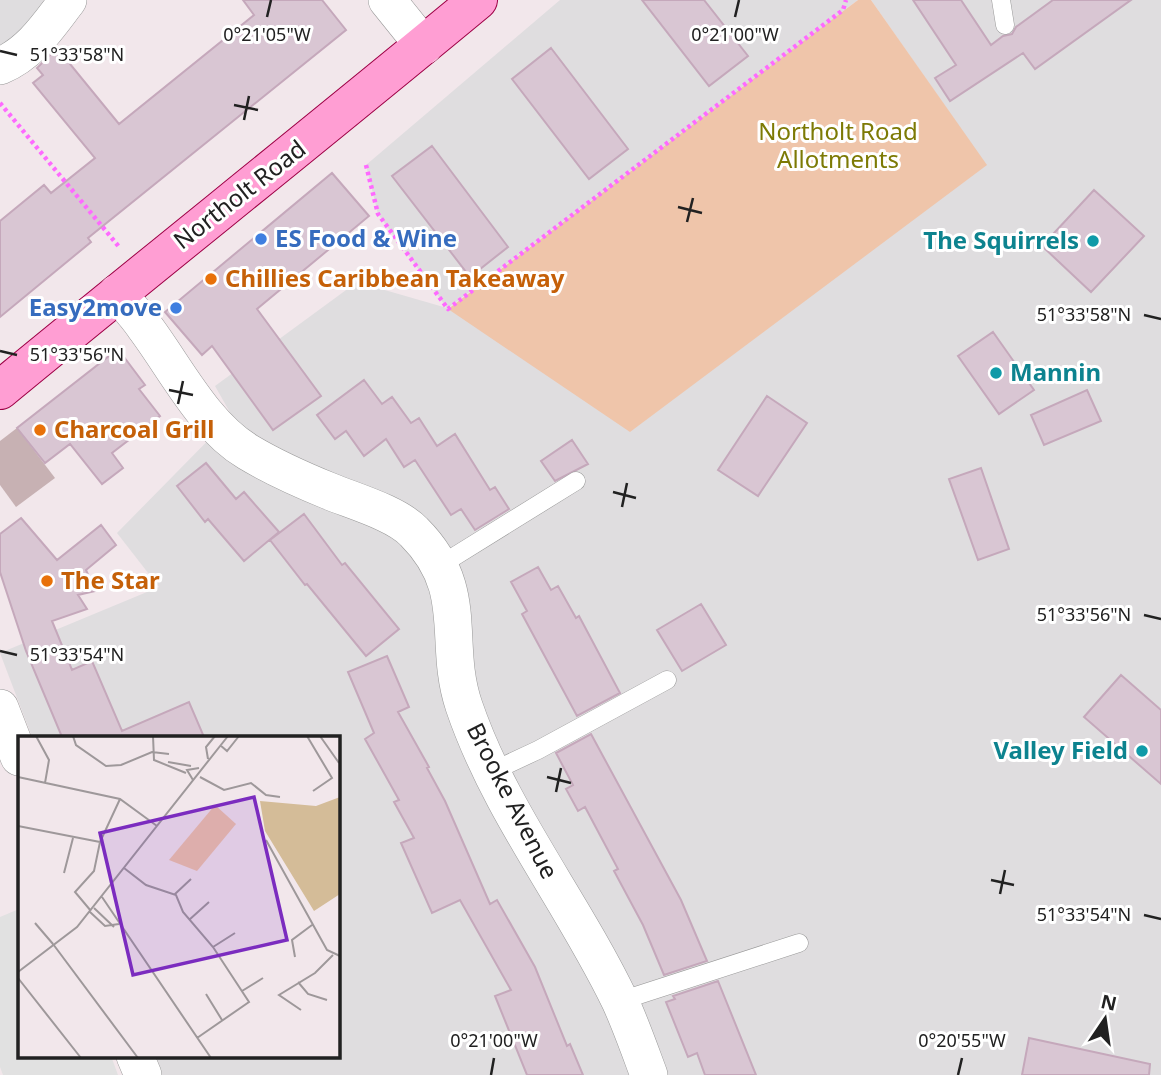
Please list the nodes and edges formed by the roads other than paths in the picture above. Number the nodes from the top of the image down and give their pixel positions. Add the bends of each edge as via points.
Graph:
1 (68, 0) edge
2 (387, 0) edge
3 (478, 0) edge
4 (1001, 0) edge
5 (1005, 25) dead end
6 (424, 46) junction
7 (0, 66) edge
8 (117, 293) junction
9 (0, 390) edge
10 (576, 481) dead end
11 (439, 566) junction
12 (667, 680) dead end
13 (0, 708) edge
14 (18, 754) edge
15 (491, 772) junction
16 (799, 943) dead end
17 (620, 1001) junction
18 (136, 1058) edge
19 (143, 1075) edge
20 (649, 1075) edge

1 - 7 street via 32,46
2 - 6 street
3 - 6 main road, Northolt Road
4 - 5 lane
6 - 8 main road, Northolt Road
8 - 9 main road, Northolt Road
8 - 11 street, Brooke Avenue via 205,415 245,450 413,530
10 - 11 lane
11 - 15 street, Brooke Avenue via 450,594 463,704
12 - 15 lane
13 - 14 street
15 - 17 street, Brooke Avenue
16 - 17 lane
17 - 20 street, Brooke Avenue
18 - 19 street

